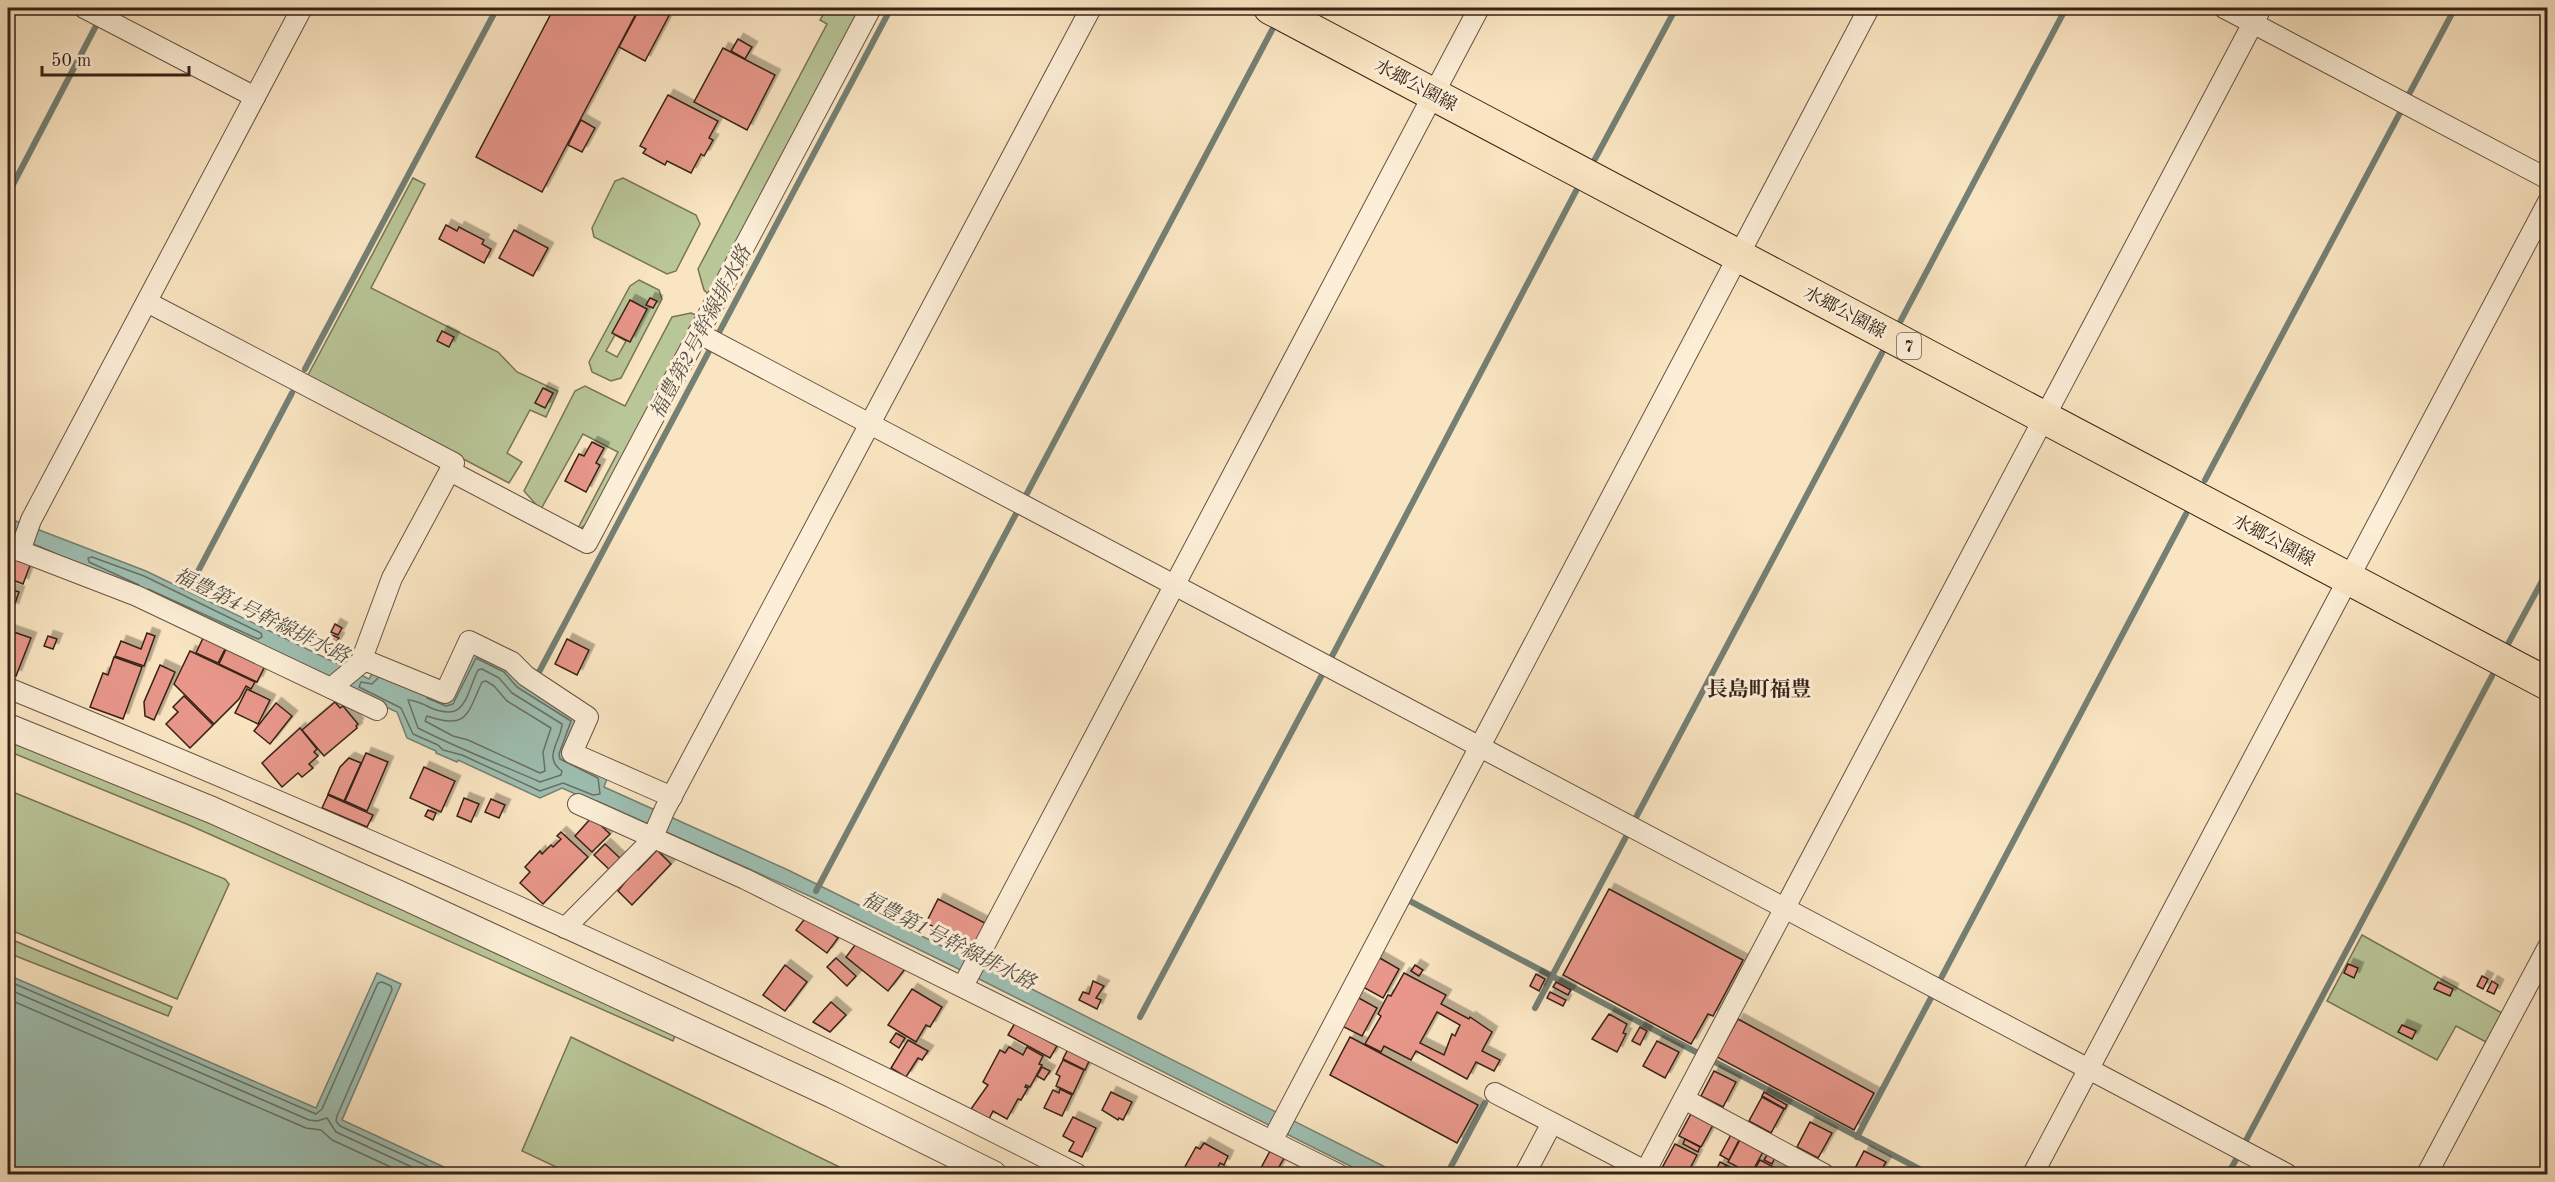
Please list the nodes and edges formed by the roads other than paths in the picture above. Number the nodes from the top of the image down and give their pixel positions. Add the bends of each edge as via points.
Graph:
1 (84, 8) edge
2 (302, 8) edge
3 (871, 8) edge
4 (1091, 8) edge
5 (1270, 8) edge
6 (1479, 8) edge
7 (1869, 8) edge
8 (2224, 8) edge
9 (2257, 15) edge
10 (1433, 94) junction
11 (255, 97) junction
12 (2547, 179) edge
13 (2547, 202) edge
14 (1738, 255) junction
15 (147, 302) junction
16 (707, 338) junction
17 (2043, 417) junction
18 (869, 424) junction
19 (450, 471) junction
20 (16, 548) edge
21 (2347, 579) junction
22 (1174, 585) junction
23 (361, 661) junction
24 (2547, 684) edge
25 (8, 688) edge
26 (332, 688) junction
27 (377, 710) dead end
28 (8, 727) edge
29 (1479, 747) junction
30 (669, 803) junction
31 (579, 804) dead end
32 (653, 835) junction
33 (1784, 908) junction
34 (565, 928) junction
35 (2547, 947) edge
36 (964, 984) junction
37 (2089, 1070) junction
38 (1495, 1093) dead end
39 (1684, 1100) junction
40 (1552, 1123) junction
41 (1274, 1138) junction
42 (993, 1174) edge
43 (1077, 1174) edge
44 (1338, 1174) edge
45 (1525, 1174) edge
46 (1647, 1174) edge
47 (1824, 1174) edge
48 (2032, 1174) edge
49 (2287, 1174) edge
50 (2427, 1174) edge

1 - 11 street
2 - 11 street
3 - 16 street
4 - 18 street
5 - 10 main road, 水郷公園線 / 7
6 - 10 street
7 - 14 street
8 - 9 street
9 - 12 street
9 - 17 street
10 - 14 main road, 水郷公園線 / 7
10 - 22 street
11 - 15 street
13 - 21 street
14 - 17 main road, 水郷公園線 / 7
14 - 29 street
15 - 19 street via 454,463
15 - 20 street
16 - 18 street
16 - 19 street via 587,543
17 - 21 main road, 水郷公園線 / 7
17 - 33 street
18 - 22 street
18 - 30 street
19 - 23 street via 392,578
20 - 26 street via 136,596
21 - 24 main road, 水郷公園線 / 7
21 - 37 street
22 - 29 street
22 - 36 street
23 - 26 street
23 - 30 street via 445,693 469,641 512,662 526,676 588,717 572,753
25 - 34 street via 222,776
26 - 27 street
28 - 42 street via 212,810 408,898 833,1095
29 - 33 street
29 - 41 street
30 - 32 street
31 - 32 street
32 - 34 street
32 - 36 street
33 - 37 street
33 - 39 street
34 - 43 street
35 - 50 street
36 - 41 street
37 - 48 street
37 - 49 street
38 - 40 street
39 - 46 street
39 - 47 street
40 - 45 street
40 - 46 street
41 - 44 street

